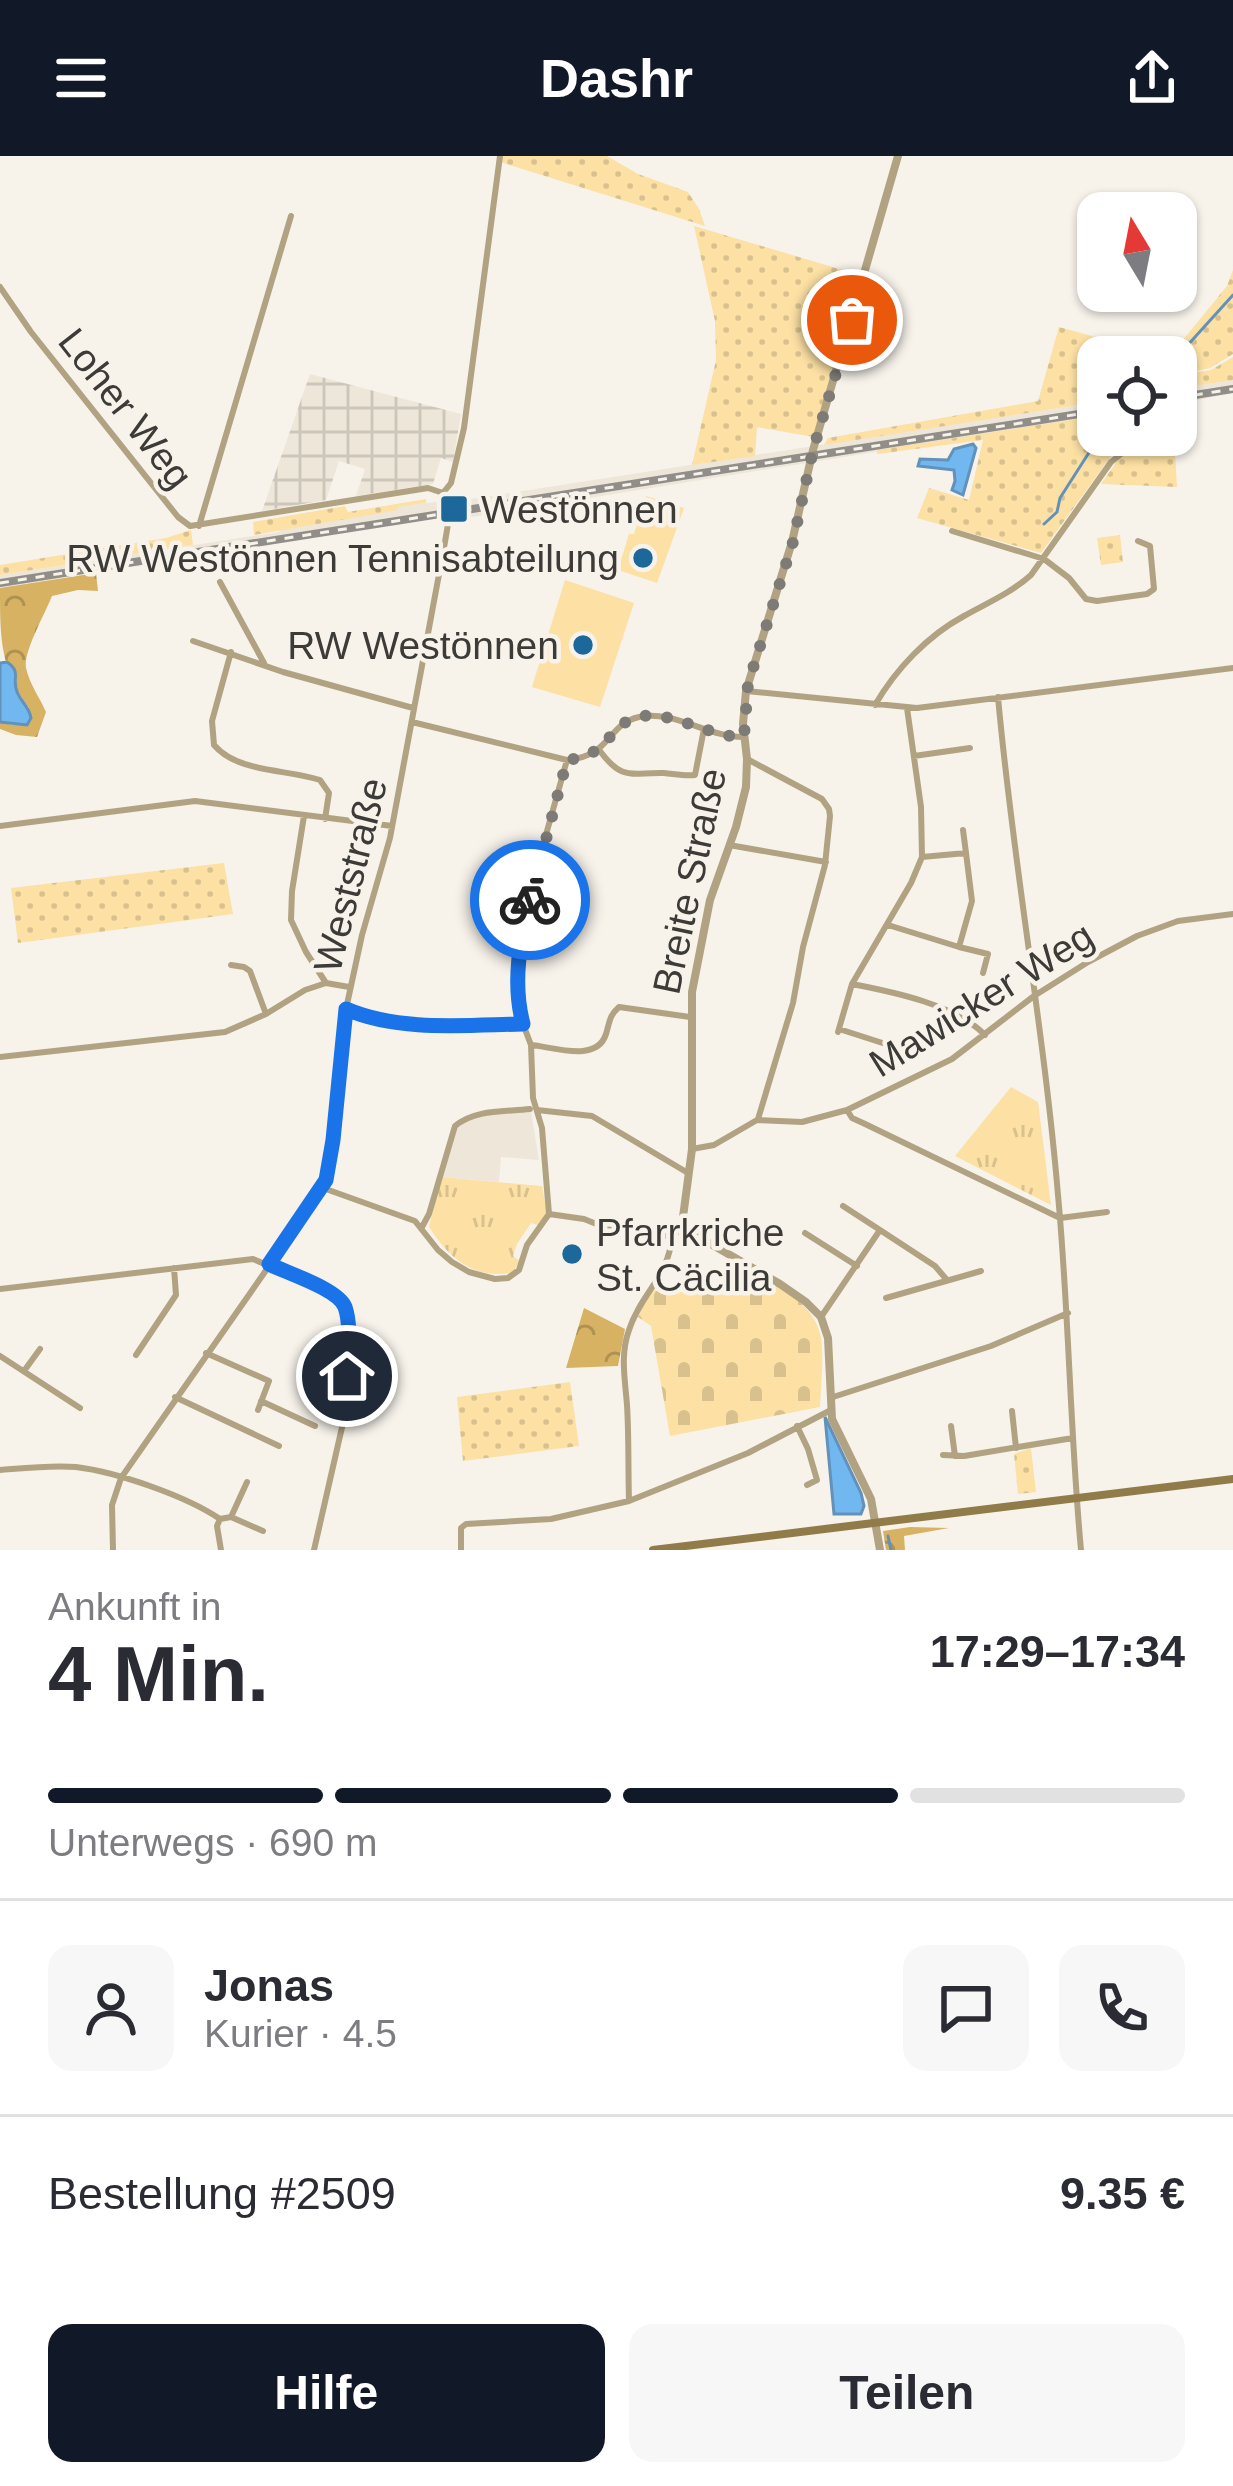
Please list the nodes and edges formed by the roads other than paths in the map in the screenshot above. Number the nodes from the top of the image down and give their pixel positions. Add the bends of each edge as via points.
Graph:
1 (500, 156) edge
2 (898, 156) edge
3 (291, 216) dead end
4 (0, 287) edge
5 (1119, 456) edge
6 (443, 493) junction
7 (199, 526) junction
8 (952, 531) dead end
9 (1138, 541) dead end
10 (1044, 559) junction
11 (220, 582) dead end
12 (193, 641) dead end
13 (231, 652) junction
14 (266, 666) junction
15 (1233, 668) edge
16 (746, 691) junction
17 (998, 697) junction
18 (875, 705) junction
19 (415, 708) junction
20 (908, 708) junction
21 (412, 722) junction
22 (704, 729) junction
23 (744, 737) junction
24 (970, 748) dead end
25 (600, 750) junction
26 (914, 756) junction
27 (747, 759) junction
28 (567, 760) junction
29 (304, 816) junction
30 (326, 819) junction
31 (0, 826) edge
32 (392, 826) junction
33 (963, 830) dead end
34 (729, 845) junction
35 (965, 853) junction
36 (922, 857) junction
37 (826, 862) junction
38 (1233, 914) edge
39 (887, 925) junction
40 (959, 947) junction
41 (231, 965) dead end
42 (983, 973) dead end
43 (326, 983) junction
44 (852, 984) junction
45 (350, 987) junction
46 (1034, 996) junction
47 (346, 1009) junction
48 (266, 1014) junction
49 (690, 1017) junction
50 (523, 1024) junction
51 (985, 1035) junction
52 (531, 1045) junction
53 (895, 1047) dead end
54 (0, 1057) edge
55 (534, 1109) junction
56 (847, 1110) junction
57 (757, 1120) junction
58 (692, 1149) junction
59 (688, 1173) junction
60 (323, 1188) junction
61 (843, 1206) dead end
62 (1107, 1212) dead end
63 (549, 1214) junction
64 (1060, 1218) junction
65 (687, 1226) junction
66 (422, 1227) junction
67 (880, 1230) junction
68 (806, 1233) dead end
69 (672, 1236) junction
70 (269, 1264) junction
71 (857, 1266) junction
72 (174, 1268) junction
73 (981, 1270) dead end
74 (947, 1280) junction
75 (0, 1289) edge
76 (886, 1298) dead end
77 (1068, 1313) junction
78 (821, 1317) junction
79 (40, 1349) dead end
80 (206, 1353) junction
81 (136, 1355) dead end
82 (0, 1356) edge
83 (25, 1371) junction
84 (176, 1397) junction
85 (830, 1398) junction
86 (80, 1408) dead end
87 (830, 1411) junction
88 (1012, 1411) dead end
89 (315, 1426) dead end
90 (797, 1426) junction
91 (951, 1426) dead end
92 (1072, 1438) junction
93 (279, 1445) dead end
94 (1016, 1448) junction
95 (943, 1455) dead end
96 (955, 1456) junction
97 (0, 1470) edge
98 (122, 1478) junction
99 (1233, 1478) edge
100 (247, 1482) dead end
101 (807, 1485) dead end
102 (1076, 1498) junction
103 (628, 1501) junction
104 (231, 1517) junction
105 (220, 1519) junction
106 (875, 1522) junction
107 (263, 1531) dead end
108 (113, 1550) edge
109 (220, 1550) edge
110 (314, 1550) edge
111 (460, 1550) edge
112 (653, 1550) edge
113 (880, 1550) edge
114 (1081, 1550) edge

1 - 6 street, Weststraße via 464,428
2 - 16 street, Breite Straße
3 - 7 street
4 - 7 street, Loher Weg via 178,517
5 - 10 street
6 - 7 street, Loher Weg via 428,488
6 - 19 street, Weststraße via 449,518
8 - 10 street
9 - 10 street via 1150,546 1156,586 1147,594 1086,599
10 - 18 street via 1016,588 921,647
11 - 14 street
12 - 13 street
13 - 14 street
13 - 30 street via 212,721 214,745 240,762 320,780 329,793
14 - 19 street
15 - 17 street
16 - 18 street
16 - 23 street, Breite Straße
17 - 20 street
17 - 46 street
18 - 20 street
19 - 21 street, Weststraße
20 - 26 street
21 - 28 street
21 - 32 street, Weststraße
22 - 23 street
22 - 25 street via 638,717
22 - 25 street via 690,777 626,775
23 - 27 street, Breite Straße
24 - 26 street
25 - 28 street
26 - 36 street
27 - 34 street, Breite Straße
27 - 37 street via 826,804
28 - 50 street via 521,934
29 - 30 street
29 - 31 street via 195,802
29 - 43 street via 291,920
30 - 32 street
32 - 45 street, Weststraße
33 - 35 street
34 - 37 street
34 - 49 street, Breite Straße via 698,949
35 - 36 street
35 - 40 street via 972,902
36 - 39 street
37 - 57 street
38 - 46 street, Mawicker Weg via 1154,928
39 - 40 street
39 - 44 street
40 - 42 street via 988,954
41 - 48 street via 250,971
43 - 45 street
43 - 48 street
44 - 51 street via 950,1011
44 - 53 street via 838,1030
45 - 47 street, Weststraße
46 - 51 street, Mawicker Weg
46 - 64 street
47 - 50 street via 438,1025
47 - 60 street, Weststraße
48 - 54 street via 225,1032
49 - 52 street via 619,1007 594,1050
49 - 58 street, Breite Straße
50 - 52 street
51 - 56 street, Mawicker Weg
52 - 55 street
55 - 59 street via 600,1119
55 - 63 street
55 - 66 street via 475,1115 455,1126
56 - 57 street, Mawicker Weg via 802,1122
56 - 64 street
57 - 58 street, Mawicker Weg
58 - 59 street, Breite Straße
59 - 65 street, Breite Straße
60 - 66 street
60 - 70 street, Weststraße
61 - 67 street
62 - 64 street
63 - 66 street via 520,1270 499,1279 452,1262
63 - 69 street via 624,1235
64 - 77 street
65 - 69 street
65 - 78 street
67 - 71 street
67 - 74 street
68 - 71 street
69 - 103 street via 668,1263 625,1346
70 - 72 street
70 - 80 street, Weststraße
70 - 110 street via 333,1293 346,1310 348,1401
71 - 78 street
72 - 75 street
72 - 81 street via 176,1295
73 - 74 street
74 - 76 street
77 - 85 street
77 - 92 street
78 - 85 street
79 - 83 street
80 - 84 street, Weststraße
80 - 89 street via 269,1381 260,1406
82 - 83 street
83 - 86 street
84 - 93 street
84 - 98 street, Weststraße
85 - 87 street
87 - 90 street
87 - 106 street
88 - 94 street
90 - 101 street via 817,1480
90 - 103 street
91 - 96 street
92 - 94 street
92 - 102 street
94 - 96 street
95 - 96 street
97 - 98 street via 77,1467
98 - 105 street
98 - 108 street, Weststraße via 112,1505
99 - 102 main road
100 - 104 street
102 - 106 main road
102 - 114 street
103 - 111 street via 551,1519 466,1524
104 - 105 street
104 - 107 street
105 - 109 street
106 - 112 main road
106 - 113 street

